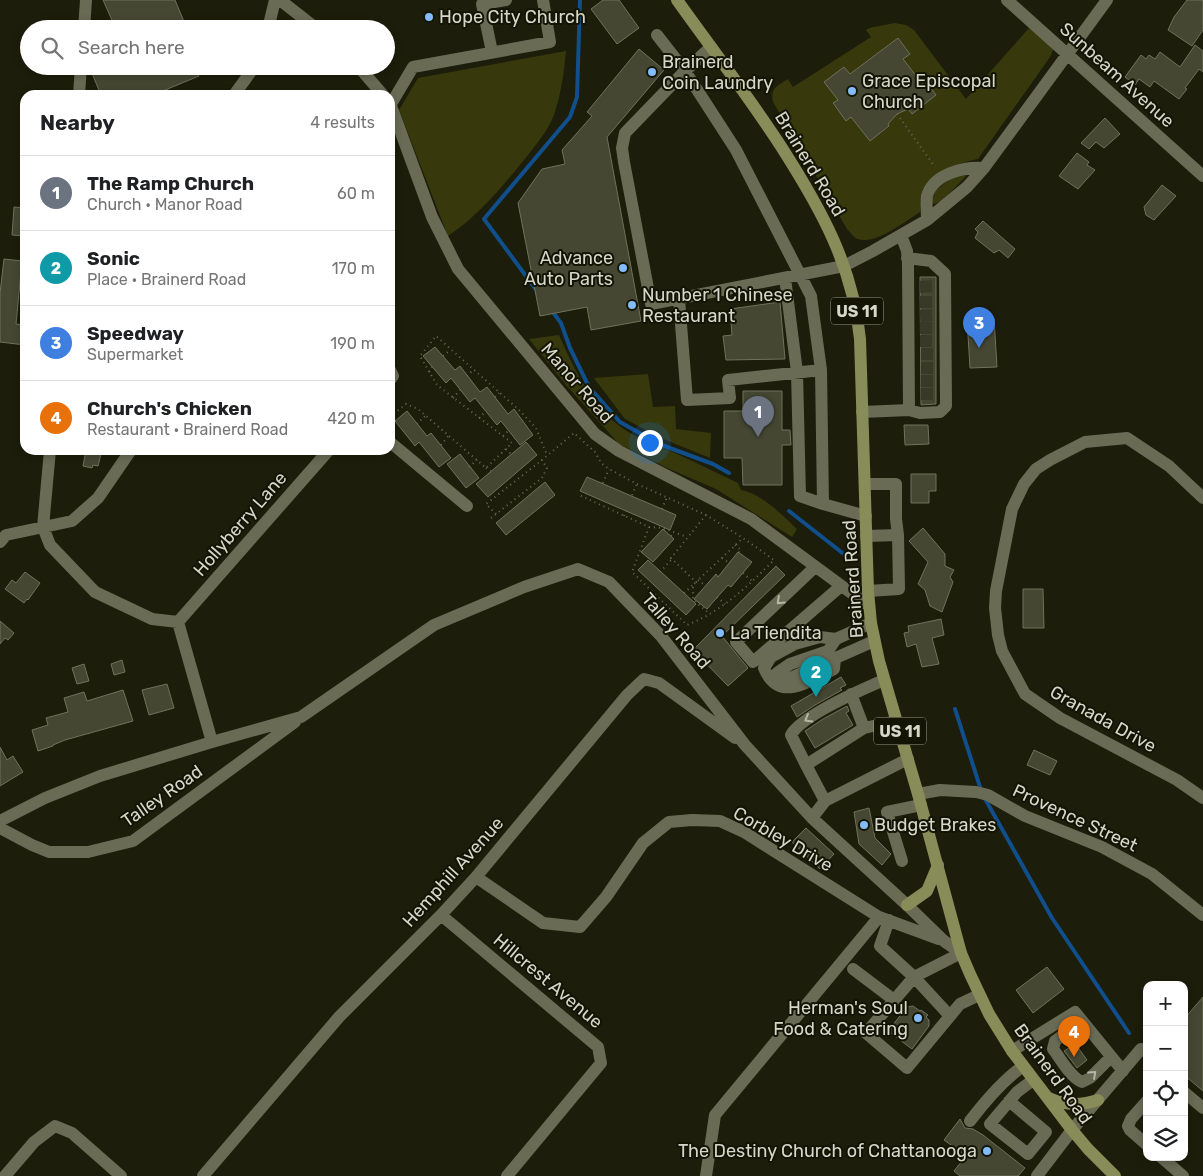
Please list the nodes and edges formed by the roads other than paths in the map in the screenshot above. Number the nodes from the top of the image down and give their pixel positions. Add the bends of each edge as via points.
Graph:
1 (86, 0) edge
2 (275, 0) edge
3 (280, 0) edge
4 (506, 0) edge
5 (543, 0) edge
6 (677, 0) edge
7 (1008, 0) edge
8 (1107, 0) edge
9 (85, 20) edge
10 (270, 20) edge
11 (306, 20) edge
12 (657, 35) dead end
13 (711, 47) junction
14 (492, 52) junction
15 (1068, 53) junction
16 (685, 71) junction
17 (80, 75) edge
18 (248, 75) edge
19 (366, 75) edge
20 (79, 90) edge
21 (238, 90) edge
22 (379, 90) edge
23 (395, 91) edge
24 (395, 119) edge
25 (984, 168) junction
26 (1203, 176) edge
27 (927, 220) junction
28 (901, 235) junction
29 (907, 258) junction
30 (844, 266) junction
31 (800, 275) junction
32 (785, 278) junction
33 (679, 299) junction
34 (822, 370) junction
35 (797, 372) junction
36 (909, 410) junction
37 (862, 412) junction
38 (395, 446) edge
39 (50, 455) edge
40 (128, 455) edge
41 (325, 455) edge
42 (865, 484) junction
43 (1203, 498) edge
44 (823, 504) junction
45 (467, 506) dead end
46 (866, 516) junction
47 (43, 526) junction
48 (898, 535) junction
49 (866, 536) junction
50 (0, 542) edge
51 (816, 567) junction
52 (842, 586) junction
53 (868, 591) junction
54 (869, 606) junction
55 (178, 622) junction
56 (871, 624) junction
57 (874, 641) junction
58 (884, 680) junction
59 (851, 694) junction
60 (301, 718) junction
61 (896, 721) junction
62 (864, 728) junction
63 (212, 742) junction
64 (745, 745) junction
65 (908, 759) junction
66 (806, 765) junction
67 (1203, 798) edge
68 (920, 799) junction
69 (825, 801) junction
70 (812, 818) junction
71 (0, 821) edge
72 (0, 828) edge
73 (902, 861) dead end
74 (938, 865) junction
75 (476, 877) junction
76 (907, 905) junction
77 (441, 915) junction
78 (1203, 915) edge
79 (884, 919) junction
80 (944, 941) junction
81 (961, 953) junction
82 (853, 970) dead end
83 (914, 977) junction
84 (980, 995) junction
85 (894, 1000) junction
86 (950, 1016) junction
87 (1082, 1021) junction
88 (1012, 1051) junction
89 (1142, 1056) edge
90 (1111, 1057) junction
91 (1023, 1066) junction
92 (1123, 1072) junction
93 (1034, 1080) junction
94 (1188, 1095) edge
95 (1046, 1096) junction
96 (1098, 1100) junction
97 (1009, 1101) dead end
98 (1143, 1106) edge
99 (1203, 1108) edge
100 (970, 1121) dead end
101 (1072, 1130) junction
102 (1143, 1141) edge
103 (1166, 1161) edge
104 (1040, 1175) edge
105 (5, 1176) edge
106 (121, 1176) edge
107 (203, 1176) edge
108 (507, 1176) edge
109 (706, 1176) edge
110 (1115, 1176) edge
111 (1183, 1176) edge

1 - 9 street
2 - 10 street
3 - 11 street
4 - 14 street via 482,4
5 - 14 street via 550,42
6 - 13 main road, Brainerd Road / US 11
7 - 15 street, Sunbeam Avenue
8 - 15 street
12 - 16 street
13 - 16 street
13 - 30 main road, Brainerd Road / US 11 via 764,120 806,186 830,230
14 - 23 street via 413,67
15 - 25 street
15 - 26 street, Sunbeam Avenue
16 - 31 street via 736,150
16 - 33 street via 624,133 622,148 651,304
17 - 20 street
18 - 21 street
19 - 22 street, Manor Road
24 - 51 street, Manor Road via 432,217 458,269 595,434 619,451 751,519
25 - 27 street via 967,187
25 - 27 street via 962,169 942,178 927,197
27 - 28 street
28 - 29 street
28 - 30 street
29 - 36 street via 914,288 915,388
29 - 36 street via 931,261 944,274 940,286 942,394 946,406 940,412
30 - 31 street
30 - 37 main road, Brainerd Road / US 11 via 858,320
31 - 32 street
31 - 34 street via 810,296
32 - 33 street
32 - 35 street
33 - 35 street via 687,400 730,398 728,380
34 - 35 street
34 - 44 street
35 - 44 street via 800,496
36 - 37 street
37 - 42 main road, Brainerd Road / US 11
38 - 45 street
39 - 47 street
40 - 47 street via 98,498 72,521
41 - 55 street, Hollyberry Lane
42 - 46 main road, Brainerd Road / US 11
42 - 48 street via 896,484
43 - 67 street, Granada Drive via 1169,466 1127,438 1085,442 1036,469 1024,484 1012,509 996,591 996,622 1002,651 1025,694 1042,707 1177,780
44 - 46 street
46 - 49 main road, Brainerd Road / US 11
47 - 50 street via 6,535
47 - 55 street via 50,545 96,592 152,619
48 - 49 street
48 - 53 street via 899,589
49 - 53 main road, Brainerd Road / US 11
51 - 52 street, Manor Road
51 -> 52 street via 736,642 754,662
52 - 54 street, Manor Road
53 - 54 main road, Brainerd Road / US 11
54 - 56 main road, Brainerd Road / US 11
55 - 63 street
56 - 57 main road, Brainerd Road / US 11
56 - 57 street via 836,639 828,651 790,664 777,673 777,684
57 - 58 main road, Brainerd Road / US 11
58 - 59 street
58 - 61 main road, Brainerd Road / US 11
59 - 62 street
59 -> 66 street via 794,729 791,735
60 - 63 street, Talley Road
60 - 64 street, Talley Road via 434,624 578,569 609,582 661,636
60 - 72 street, Talley Road via 133,840 88,852 49,852
61 - 62 street
61 - 65 main road, Brainerd Road / US 11
62 - 66 street
63 - 71 street, Talley Road via 100,776 45,798
64 - 70 street, Talley Road
64 - 75 street, Hemphill Avenue via 659,683 644,679 627,695
65 - 68 main road, Brainerd Road / US 11
65 - 69 street
66 - 69 street
68 - 73 street, Provence Street via 887,812
68 - 74 main road, Brainerd Road / US 11
68 - 78 street, Provence Street via 940,790 982,794 1025,816 1102,847 1152,874
69 - 70 street
70 - 76 street, Talley Road
74 - 76 main road via 927,891
74 - 81 main road, Brainerd Road / US 11
75 - 77 street, Hemphill Avenue
75 - 79 street, Corbley Drive via 543,923 580,927 606,897 643,843 669,822 720,821 744,832
76 - 80 street, Talley Road
77 - 107 street, Hemphill Avenue via 339,1017
77 - 108 street, Hillcrest Avenue via 598,1046 602,1063
79 - 80 street, Corbley Drive
79 - 83 street via 880,946
79 - 109 street via 715,1115
80 - 81 street, Talley Road
81 - 83 street
81 - 84 main road, Brainerd Road / US 11
82 - 85 street
83 - 85 street
83 - 86 street
84 - 86 street via 960,1004
84 - 88 main road, Brainerd Road / US 11
85 - 86 street via 866,1034 907,1068
87 - 88 street via 1076,1012
87 - 90 street
87 -> 90 street via 1055,1041 1053,1049 1066,1067 1082,1082
88 - 91 main road, Brainerd Road / US 11
89 - 92 street
90 - 92 street
91 - 93 main road, Brainerd Road / US 11
91 - 100 street via 990,1095
92 - 96 street
93 - 95 main road, Brainerd Road / US 11
93 - 97 street
94 - 99 street
95 - 96 main road via 1072,1105
95 - 101 main road, Brainerd Road / US 11
96 - 101 street
98 - 102 street via 1128,1126
101 - 104 street
101 - 110 main road, Brainerd Road / US 11
103 - 111 street
105 - 106 street via 34,1142 55,1126 72,1134

